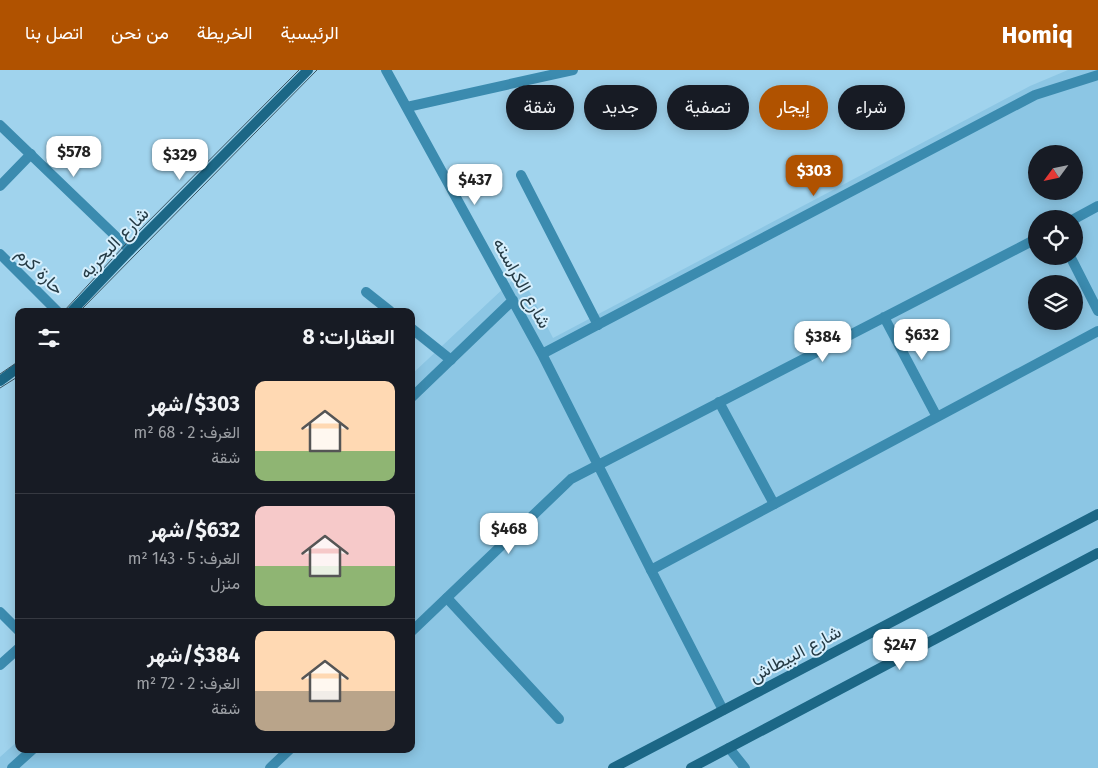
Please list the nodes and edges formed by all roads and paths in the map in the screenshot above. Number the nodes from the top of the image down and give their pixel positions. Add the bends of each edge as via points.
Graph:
1 (308, 70) edge
2 (386, 70) edge
3 (573, 70) edge
4 (1098, 75) edge
5 (407, 107) junction
6 (0, 125) edge
7 (31, 154) junction
8 (521, 175) dead end
9 (0, 186) edge
10 (1098, 206) edge
11 (1083, 214) edge
12 (1028, 243) edge
13 (130, 250) junction
14 (0, 254) edge
15 (1075, 265) edge
16 (366, 292) dead end
17 (513, 300) junction
18 (54, 308) edge
19 (75, 308) edge
20 (386, 308) edge
21 (1098, 311) edge
22 (884, 317) junction
23 (598, 325) junction
24 (415, 331) edge
25 (1098, 331) edge
26 (542, 354) junction
27 (451, 360) junction
28 (15, 370) edge
29 (0, 381) edge
30 (415, 394) edge
31 (719, 402) junction
32 (938, 416) junction
33 (598, 464) junction
34 (774, 504) junction
35 (1098, 514) edge
36 (1098, 553) edge
37 (652, 570) junction
38 (447, 598) junction
39 (0, 612) edge
40 (15, 627) edge
41 (415, 628) edge
42 (15, 652) edge
43 (0, 665) edge
44 (723, 710) junction
45 (559, 719) dead end
46 (729, 748) junction
47 (29, 753) edge
48 (286, 753) edge
49 (12, 768) edge
50 (270, 768) edge
51 (613, 768) edge
52 (691, 768) edge
53 (744, 768) edge

1 - 13 street, شارع البحريه
2 - 5 street, شارع الكراسته
3 - 5 street
4 - 23 street via 1035,95
5 - 17 street, شارع الكراسته
6 - 7 street
7 - 9 street
7 - 13 street
8 - 23 street
10 - 11 street
12 - 22 street
13 - 19 street, شارع البحريه
14 - 18 street, حارة كرم
15 - 21 street
16 - 20 street
17 - 26 street, شارع الكراسته
17 - 27 street
22 - 31 street
22 - 32 street
23 - 26 street
24 - 27 street
25 - 32 street
26 - 33 street, شارع الكراسته
27 - 30 street
28 - 29 street
31 - 33 street
31 - 34 street
32 - 34 street
33 - 37 street, شارع الكراسته
33 - 38 street via 571,478
34 - 37 street
35 - 44 street, شارع البيطاش
36 - 46 street
37 - 44 street, شارع الكراسته
38 - 41 street
38 - 45 street
39 - 40 street
42 - 43 street
44 - 51 street, شارع البيطاش
46 - 52 street
46 - 53 street
47 - 49 street
48 - 50 street

